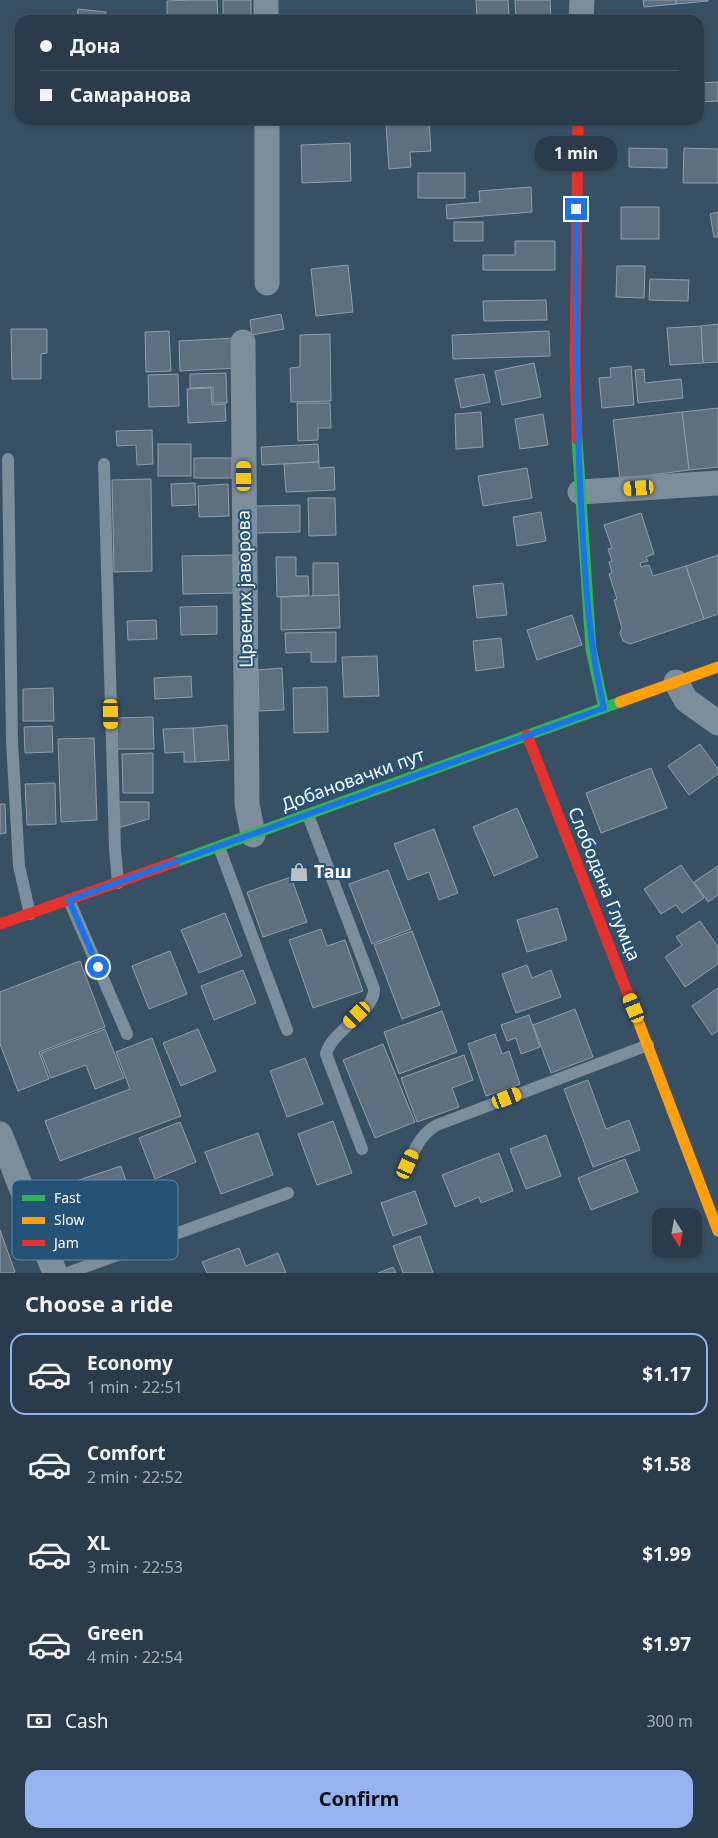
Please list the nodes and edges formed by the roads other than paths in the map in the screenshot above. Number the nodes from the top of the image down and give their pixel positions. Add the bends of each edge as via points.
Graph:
1 (266, 0) edge
2 (582, 0) edge
3 (266, 15) edge
4 (581, 15) edge
5 (267, 125) edge
6 (578, 125) edge
7 (268, 283) dead end
8 (243, 342) dead end
9 (8, 459) dead end
10 (104, 464) dead end
11 (718, 483) edge
12 (580, 492) junction
13 (718, 667) edge
14 (676, 682) junction
15 (604, 708) junction
16 (718, 723) edge
17 (527, 735) junction
18 (308, 815) junction
19 (253, 835) junction
20 (219, 847) junction
21 (118, 883) junction
22 (69, 900) junction
23 (30, 914) junction
24 (0, 924) edge
25 (287, 1030) dead end
26 (127, 1034) dead end
27 (648, 1044) junction
28 (0, 1134) edge
29 (362, 1149) dead end
30 (408, 1164) dead end
31 (19, 1180) edge
32 (288, 1193) dead end
33 (718, 1231) edge
34 (178, 1233) edge
35 (51, 1260) edge
36 (104, 1260) edge
37 (56, 1273) edge
38 (68, 1273) edge

1 - 3 street
2 - 4 street
5 - 7 street
6 - 12 street via 575,360
8 - 19 street, Црвених јаворова via 247,804
9 - 23 lane via 12,741 19,866
10 - 21 lane via 114,839
11 - 12 street
12 - 15 street via 592,649
13 - 14 street, Добановачки пут
14 - 15 street, Добановачки пут
14 - 16 street via 686,700
15 - 17 street, Добановачки пут
17 - 18 street, Добановачки пут
17 - 27 street, Слободана Глумца
18 - 19 street, Добановачки пут
18 - 29 lane via 374,989 369,1003 332,1041 326,1054
19 - 20 street, Добановачки пут
20 - 21 street, Добановачки пут
20 - 25 lane
21 - 22 street, Добановачки пут
22 - 23 street, Добановачки пут
22 - 26 lane
23 - 24 street, Добановачки пут
27 - 30 lane via 437,1125 419,1140
27 - 33 street, Слободана Глумца
28 - 31 street
32 - 34 lane
35 - 37 street
36 - 38 lane

